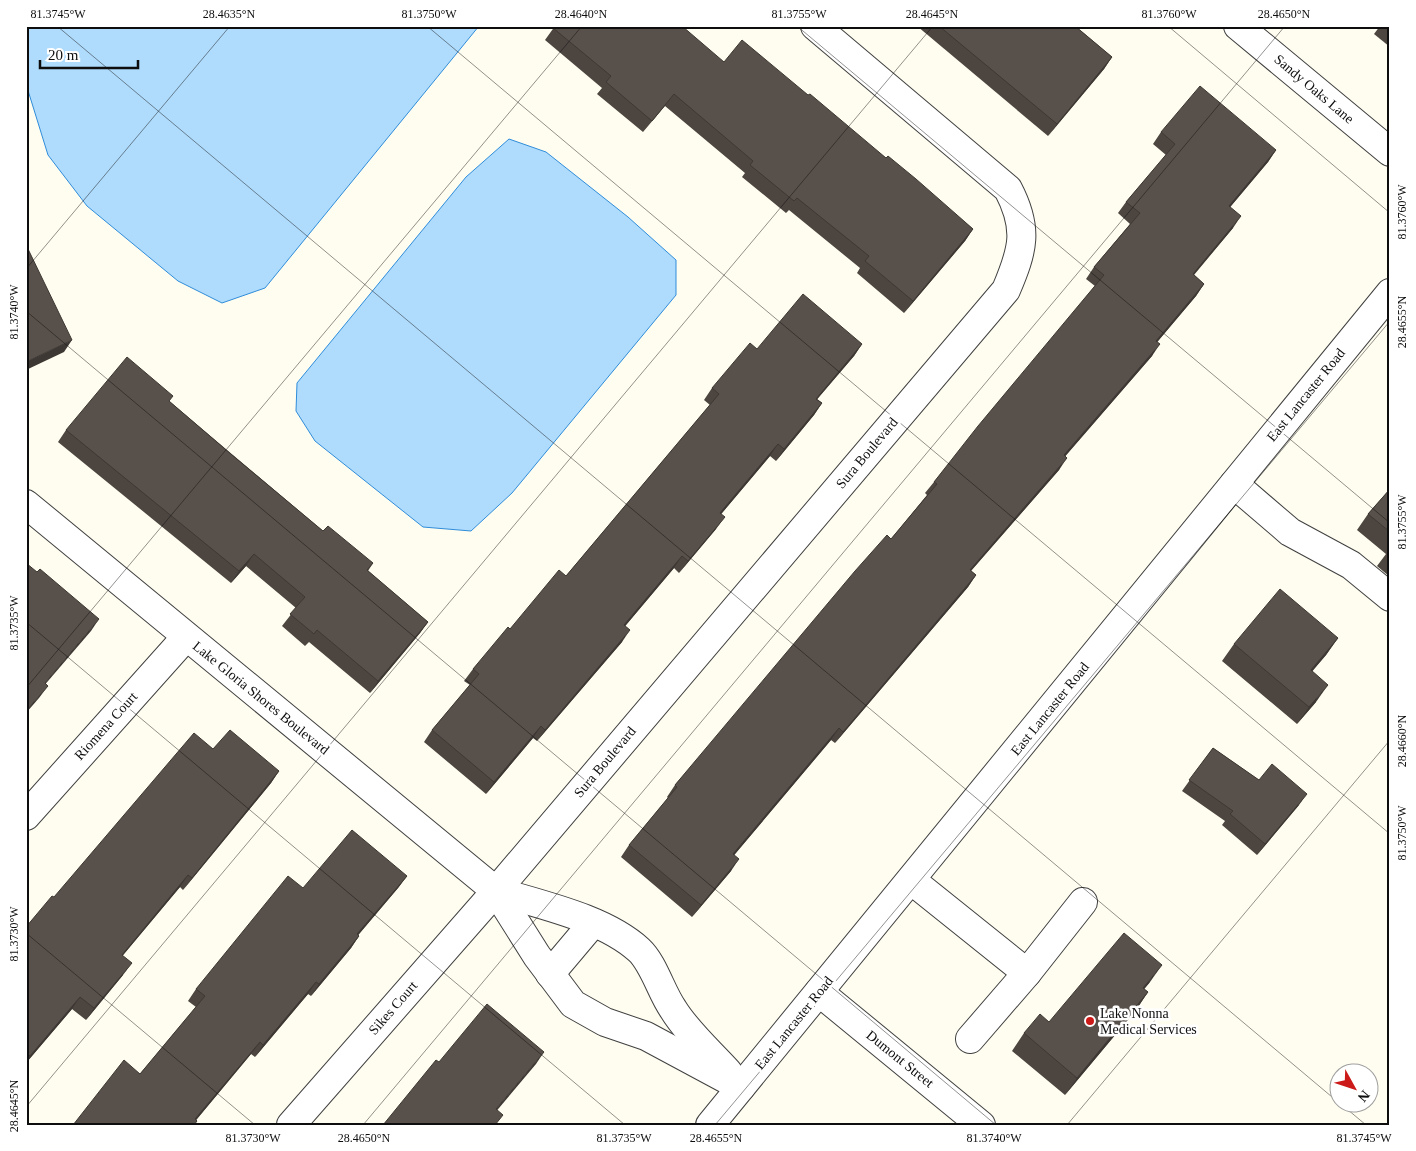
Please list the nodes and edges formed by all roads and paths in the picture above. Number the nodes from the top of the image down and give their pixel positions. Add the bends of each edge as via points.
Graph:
1 (815, 26) edge
2 (1238, 26) edge
3 (1390, 152) edge
4 (1390, 293) edge
5 (1234, 484) junction
6 (26, 504) edge
7 (1390, 597) edge
8 (186, 637) junction
9 (26, 816) edge
10 (911, 880) junction
11 (496, 891) junction
12 (1083, 902) dead end
13 (593, 923) junction
14 (1027, 973) junction
15 (550, 974) junction
16 (819, 992) junction
17 (970, 1039) dead end
18 (741, 1087) junction
19 (291, 1125) edge
20 (710, 1125) edge
21 (981, 1125) edge

1 - 11 street, Sura Boulevard via 1008,189 1018,208 1023,231 1020,259 1006,290
2 - 3 street, Sandy Oaks Lane
4 - 5 street, East Lancaster Road
5 - 7 street via 1290,532 1351,565
5 - 10 street, East Lancaster Road
6 - 8 street, Lake Gloria Shores Boulevard
8 - 9 street, Riomena Court
8 - 11 street, Lake Gloria Shores Boulevard
10 - 14 street
10 - 16 street, East Lancaster Road
11 - 13 street, Lake Gloria Shores Boulevard
11 - 15 street, Lake Gloria Shores Boulevard
11 - 19 street, Sikes Court
12 - 14 street
13 - 15 street
13 - 18 street, Lake Gloria Shores Boulevard via 616,933 641,952 674,1012
14 - 17 street
15 - 18 street, Lake Gloria Shores Boulevard via 573,1004 586,1012 646,1036
16 - 18 street, East Lancaster Road
16 - 21 street, Dumont Street
18 - 20 street, East Lancaster Road

